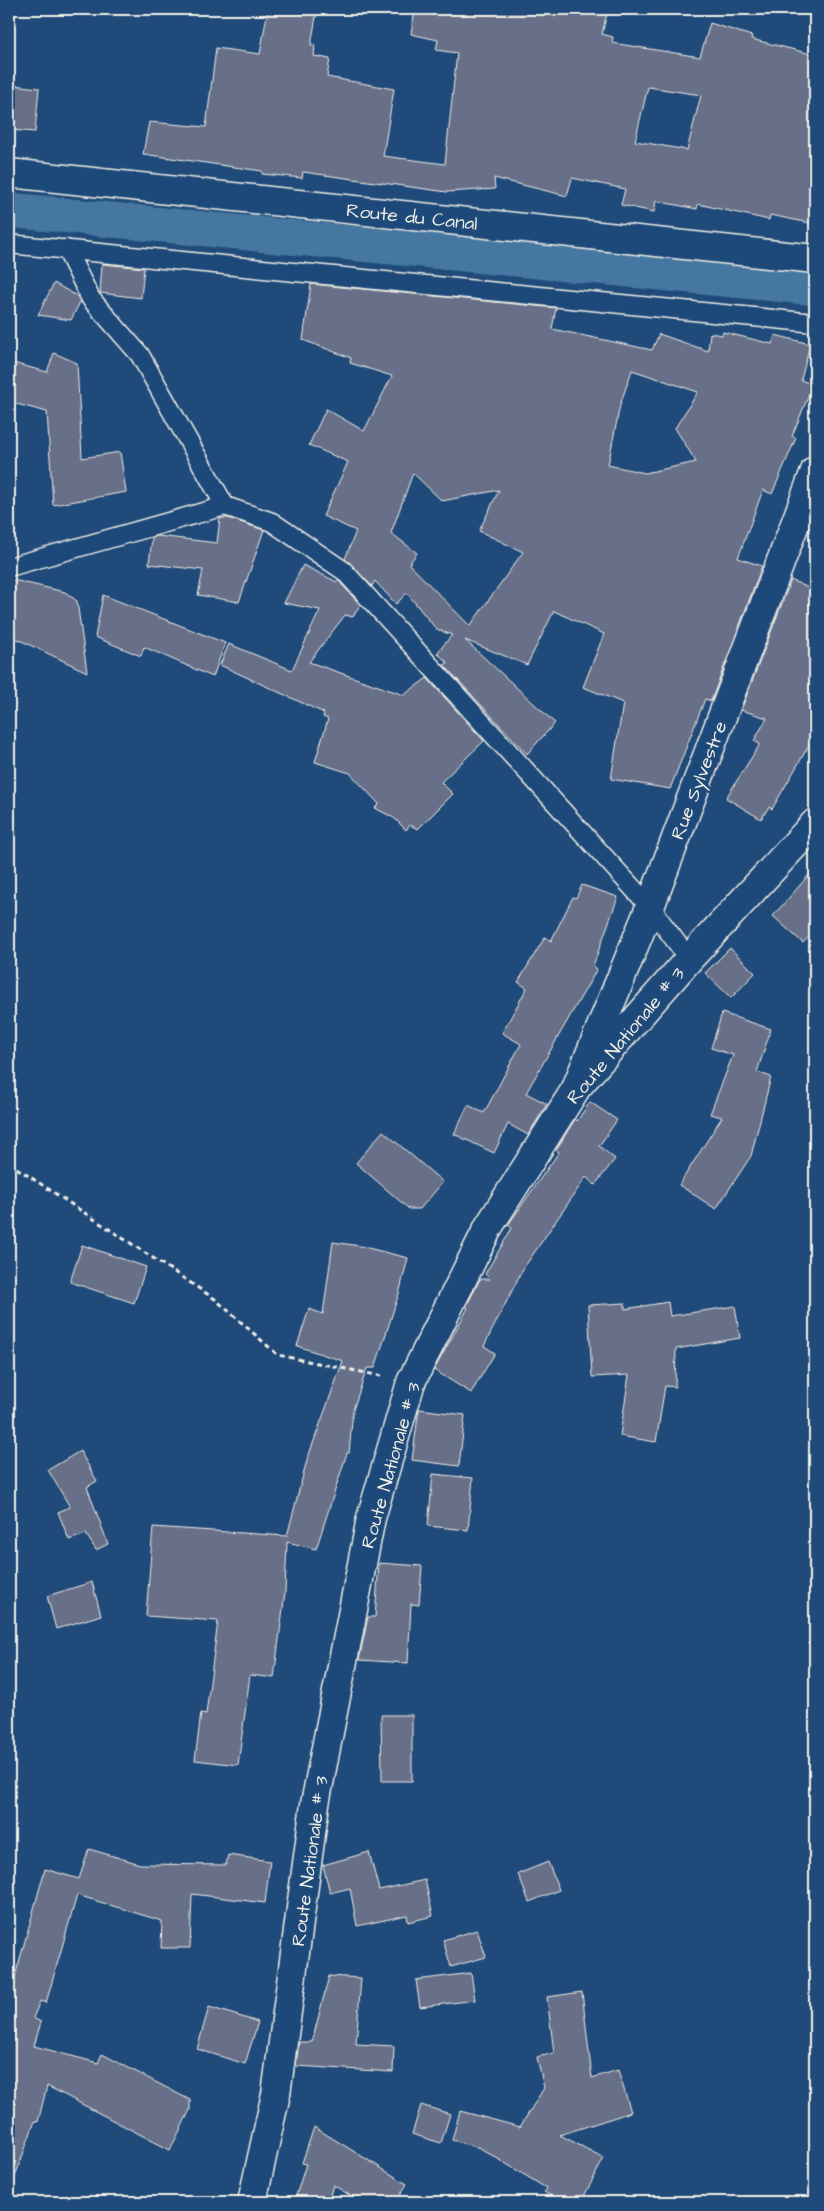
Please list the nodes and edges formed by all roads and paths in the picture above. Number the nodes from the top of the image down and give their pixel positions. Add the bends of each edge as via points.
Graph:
1 (9, 173) edge
2 (9, 244) edge
3 (66, 249) junction
4 (815, 259) edge
5 (815, 323) edge
6 (815, 471) edge
7 (225, 506) junction
8 (9, 567) edge
9 (813, 822) edge
10 (650, 907) junction
11 (689, 959) junction
12 (577, 1087) junction
13 (9, 1162) edge
14 (411, 1382) junction
15 (252, 2202) edge

1 - 4 main road, Route du Canal
2 - 3 lane
3 - 5 lane
3 - 7 lane via 91,299 140,355
6 - 10 main road, Rue Sylvestre
7 - 8 lane
7 - 10 lane via 272,522 344,571
9 - 11 main road, Route Nationale # 3
10 - 11 lane
10 - 12 main road, Rue Sylvestre
11 - 12 main road, Route Nationale # 3
12 - 14 main road, Route Nationale # 3 via 489,1226
13 - 14 path via 215,1299 278,1355
14 - 15 main road, Route Nationale # 3 via 371,1518 315,1804 276,2094

